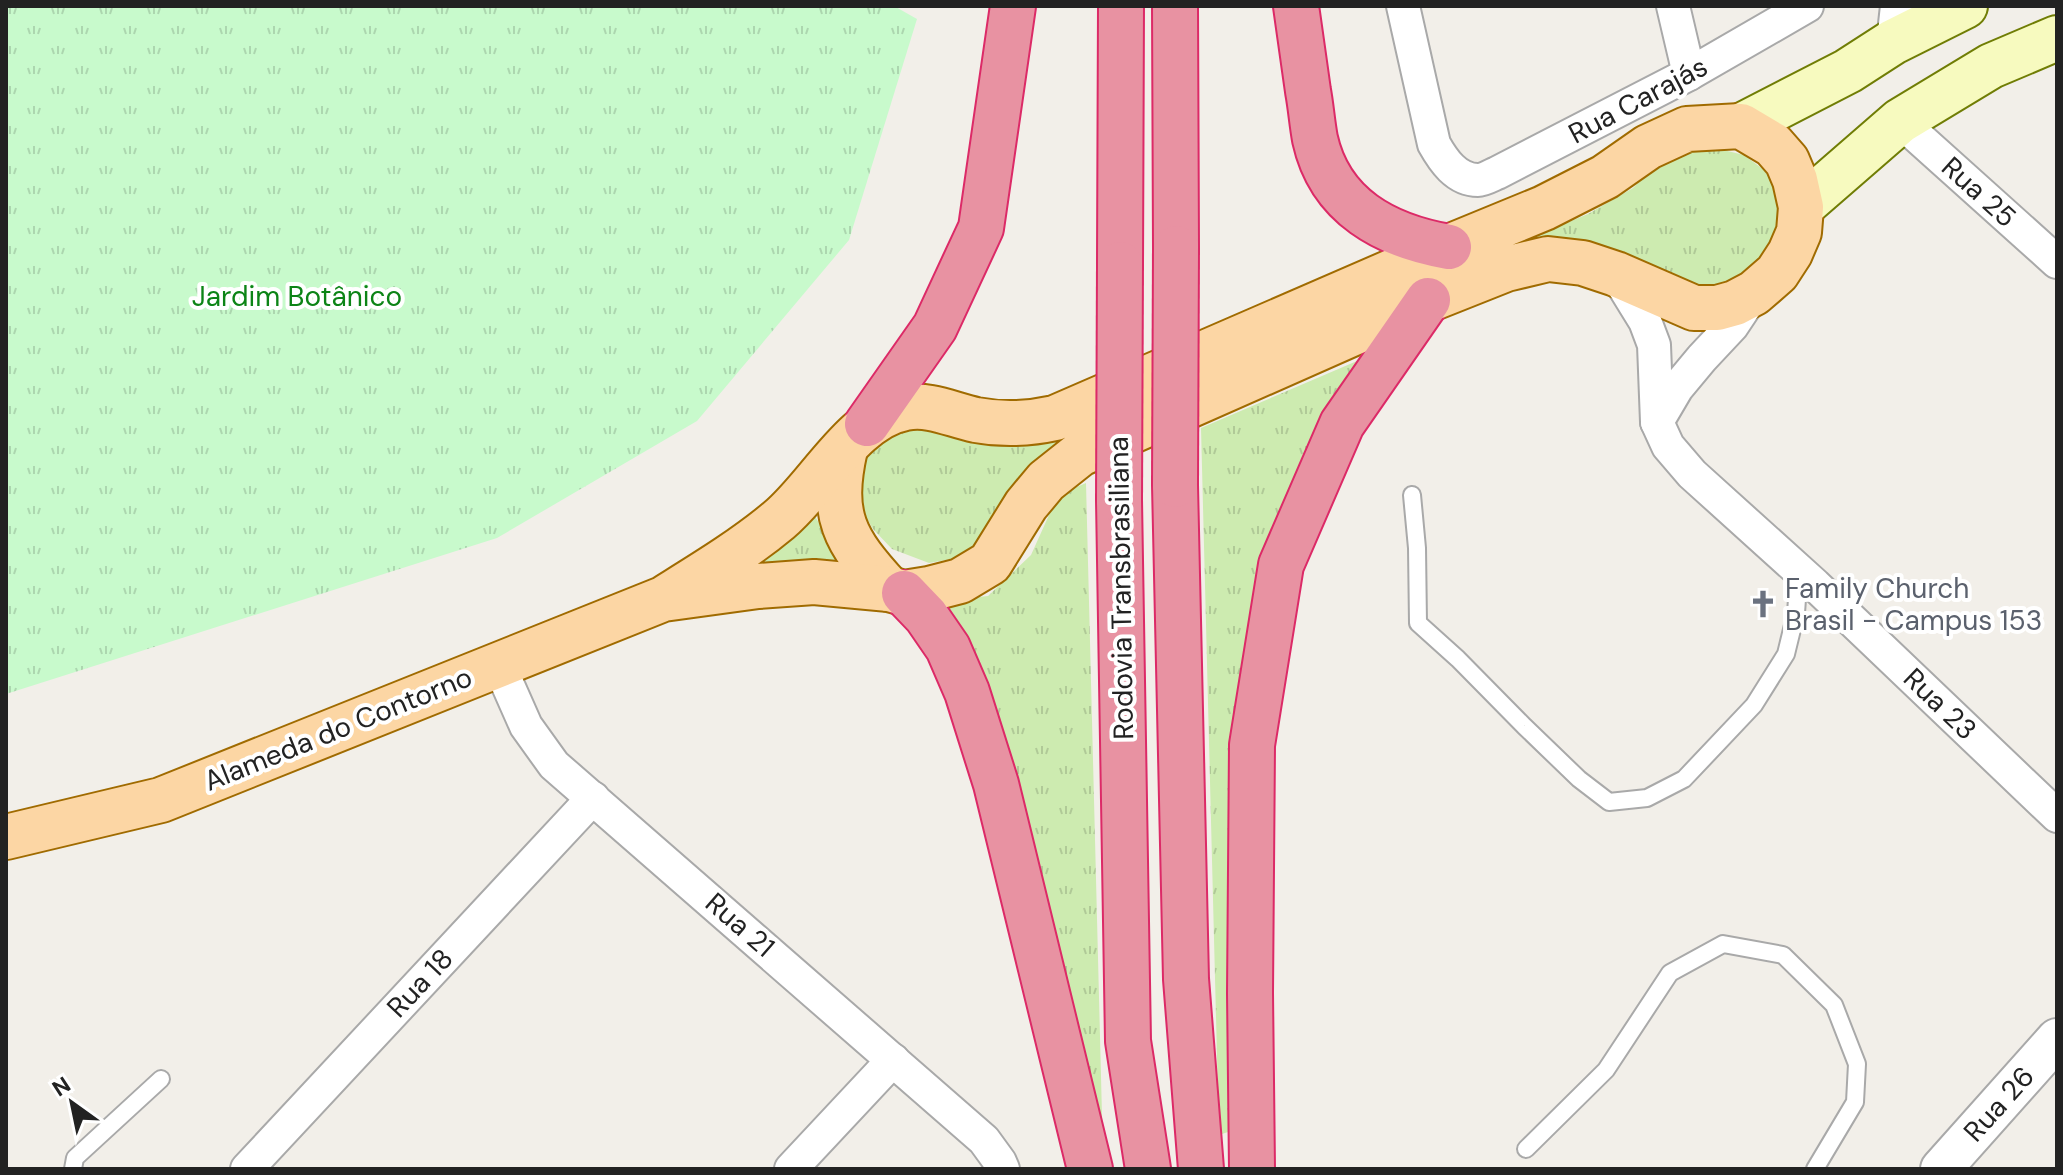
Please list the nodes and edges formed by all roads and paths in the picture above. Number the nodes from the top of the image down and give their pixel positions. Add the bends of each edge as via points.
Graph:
1 (1013, 6) edge
2 (1121, 6) edge
3 (1175, 6) edge
4 (1296, 6) edge
5 (1403, 6) edge
6 (1673, 6) edge
7 (1807, 6) edge
8 (1965, 6) edge
9 (1895, 24) edge
10 (2057, 27) edge
11 (2057, 38) edge
12 (1991, 66) junction
13 (1689, 74) junction
14 (1900, 121) junction
15 (1741, 126) junction
16 (1801, 207) junction
17 (1449, 247) junction
18 (2057, 262) edge
19 (1616, 274) junction
20 (1754, 293) junction
21 (1428, 300) junction
22 (1657, 422) junction
23 (856, 437) junction
24 (1412, 495) dead end
25 (1799, 570) junction
26 (897, 591) junction
27 (663, 599) junction
28 (499, 665) junction
29 (593, 798) junction
30 (2057, 816) edge
31 (6, 837) edge
32 (2057, 1039) edge
33 (893, 1060) junction
34 (161, 1079) dead end
35 (1526, 1149) dead end
36 (73, 1169) edge
37 (247, 1169) edge
38 (791, 1169) edge
39 (1003, 1169) edge
40 (1090, 1169) edge
41 (1148, 1169) edge
42 (1201, 1169) edge
43 (1252, 1169) edge
44 (1815, 1169) edge
45 (1941, 1169) edge

1 - 23 highway via 981,228 935,327
2 - 41 highway, Rodovia Transbrasiliana, bridge via 1119,500 1128,1041
3 - 42 highway, Rodovia Transbrasiliana, bridge via 1175,485 1186,979
4 - 17 highway via 1316,140 1335,184 1350,203 1388,230
5 - 13 street, Rua Carajás via 1434,144 1445,165 1478,180
6 - 13 street
7 - 13 street, Rua Carajás
8 - 9 main road
9 - 15 main road via 1848,71
10 - 12 main road
11 - 12 main road
12 - 14 main road
14 - 16 main road
14 - 18 street, Rua 25
15 - 16 main road via 1773,145 1787,161
15 - 17 main road via 1687,129 1544,208
16 - 20 main road via 1790,253
17 - 23 main road via 1055,418 996,423 917,406 902,408
19 - 20 main road, Alameda do Contorno via 1694,308 1717,308
19 - 21 main road, Alameda do Contorno via 1548,259 1506,269
19 - 22 street, Rua 23 via 1654,345
20 - 22 street via 1677,388
21 - 26 main road, Alameda do Contorno via 1080,454 1026,505 990,563 960,581
21 - 43 highway via 1342,424 1281,565 1252,745
22 - 25 street, Rua 23 via 1668,446 1692,474
23 - 26 main road via 838,491 840,513 862,560
23 - 27 main road, Alameda do Contorno via 782,517
24 - 25 lane via 1418,623 1609,802 1647,798 1684,779 1754,705 1786,654
25 - 30 street, Rua 23
26 - 27 main road, Alameda do Contorno via 814,582
26 - 40 highway via 926,616 948,648 967,692 996,784
27 - 28 main road, Alameda do Contorno
28 - 29 street, Rua 21 via 526,726 554,765
28 - 31 main road, Alameda do Contorno via 161,800
29 - 33 street, Rua 21
29 - 37 street, Rua 18
32 - 45 street, Rua 26
33 - 38 street
33 - 39 street, Rua 21 via 984,1140
34 - 36 lane via 75,1158
35 - 44 lane via 1606,1070 1670,973 1723,944 1783,955 1834,1005 1857,1064 1855,1102

